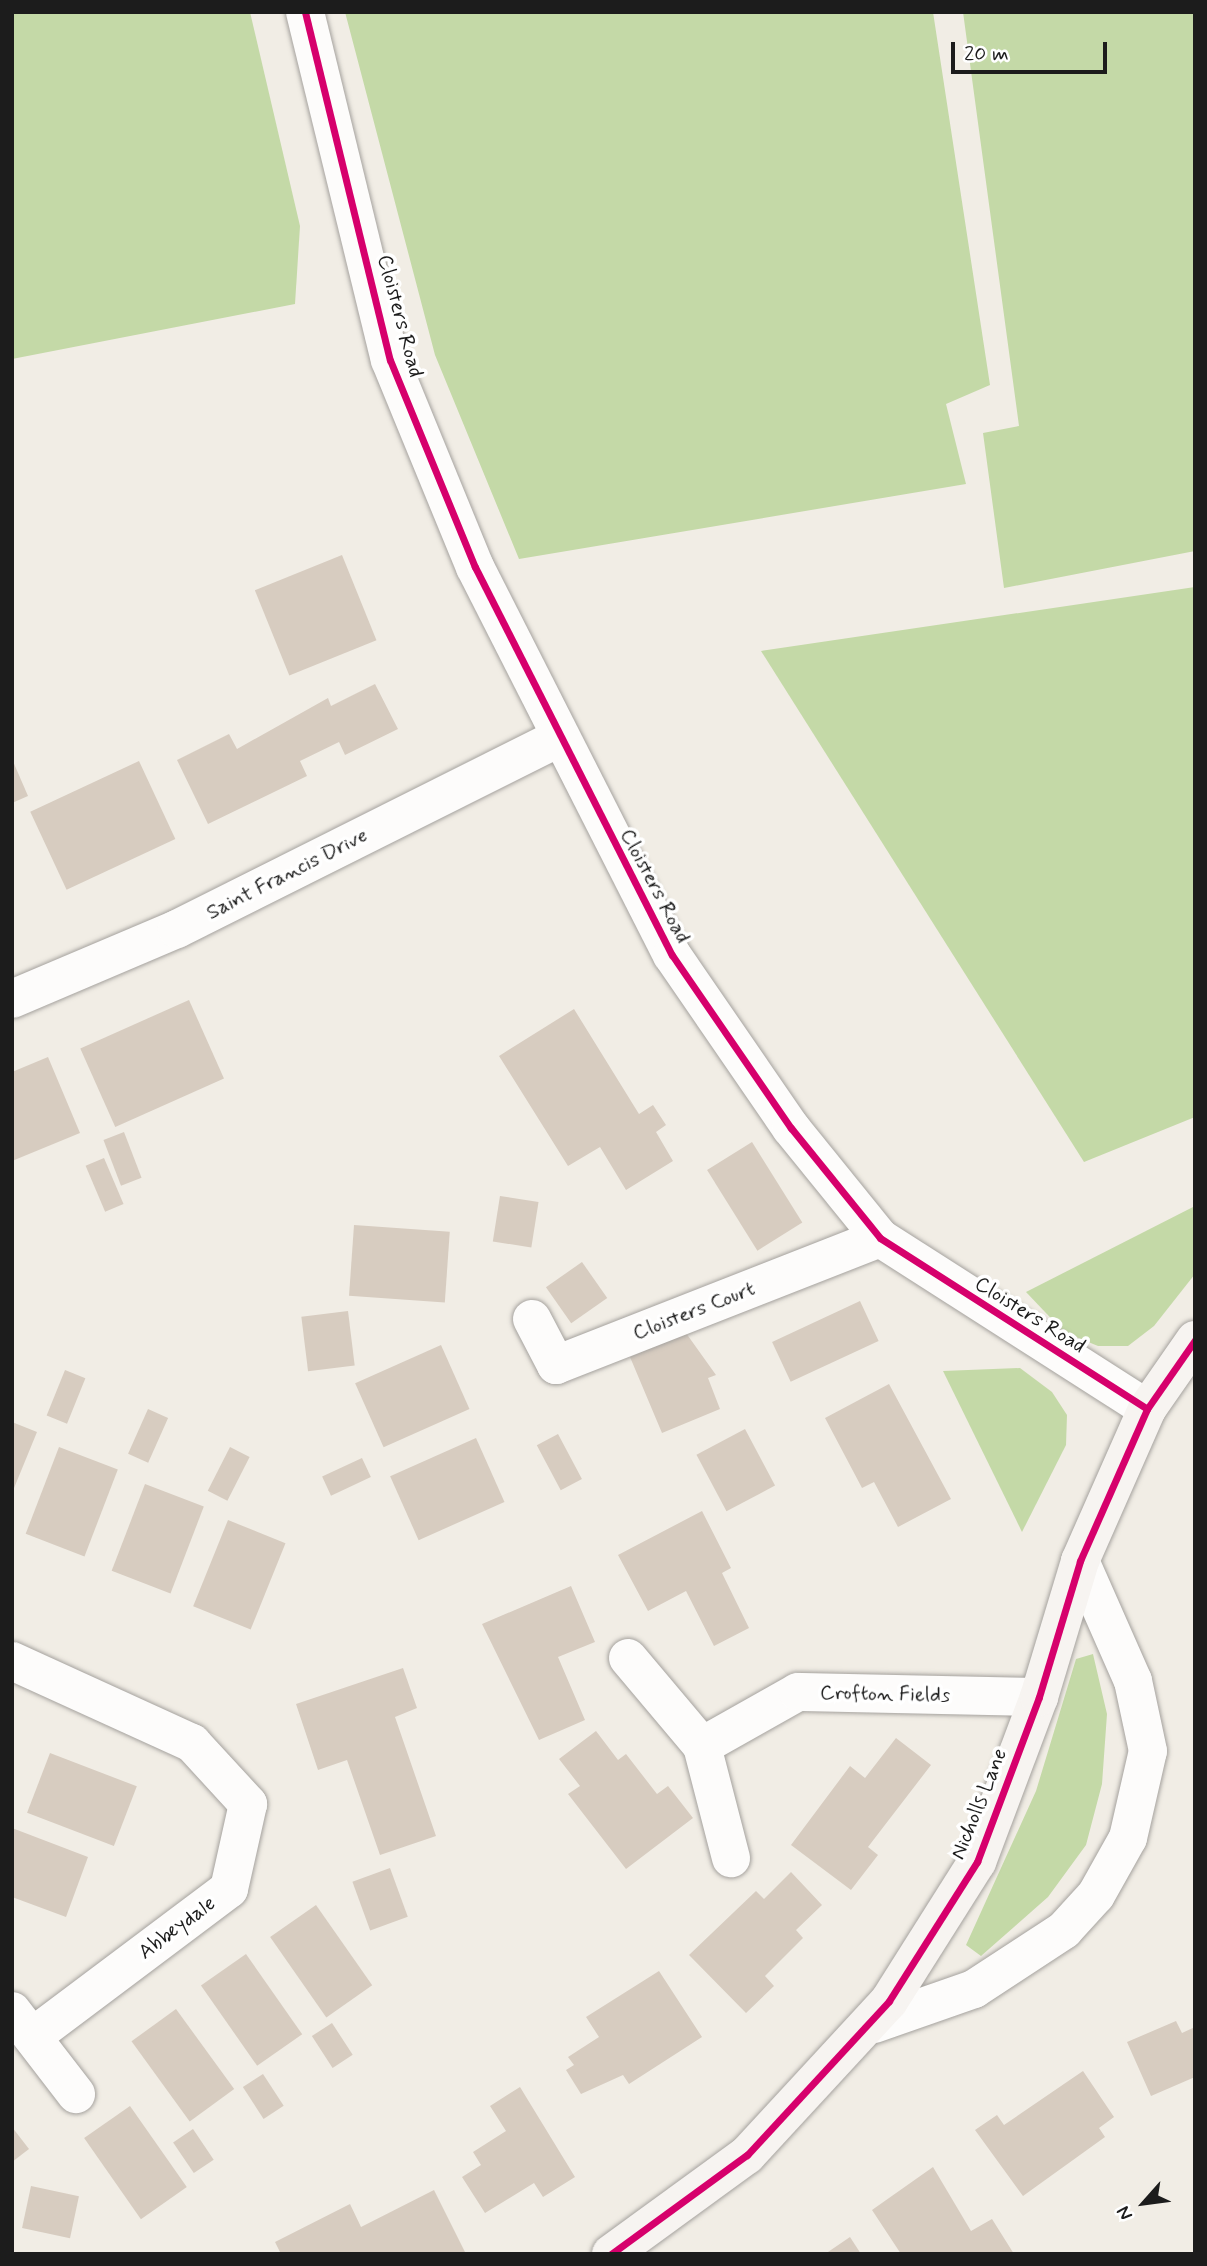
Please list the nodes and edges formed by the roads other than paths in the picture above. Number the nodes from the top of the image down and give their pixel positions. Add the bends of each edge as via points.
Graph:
1 (305, 12) edge
2 (557, 739) junction
3 (12, 999) edge
4 (880, 1238) junction
5 (532, 1319) dead end
6 (1195, 1340) edge
7 (1147, 1409) junction
8 (1080, 1561) junction
9 (628, 1658) dead end
10 (12, 1661) edge
11 (1039, 1696) junction
12 (702, 1746) junction
13 (731, 1858) dead end
14 (22, 2024) edge
15 (874, 2024) junction
16 (76, 2094) dead end
17 (611, 2254) edge

1 - 2 street, Cloisters Road via 390,360 475,567
2 - 3 street, Saint Francis Drive via 177,929
2 - 4 street, Cloisters Road via 672,955 791,1128
4 - 5 street, Cloisters Court via 556,1365
4 - 7 street, Cloisters Road
6 - 7 street, Nicholls Lane
7 - 8 street, Nicholls Lane
8 - 11 street, Nicholls Lane
8 - 15 street, Nicholls Lane via 1133,1681 1148,1751 1128,1838 1096,1895 1065,1930 974,1989
9 - 12 street
10 - 14 street, Abbeydale via 192,1743 248,1804 229,1889
11 - 12 street, Crofton Fields via 798,1692
11 - 15 street, Nicholls Lane via 977,1863
12 - 13 street
14 - 16 street, Abbeydale
15 - 17 street, Nicholls Lane via 747,2155

